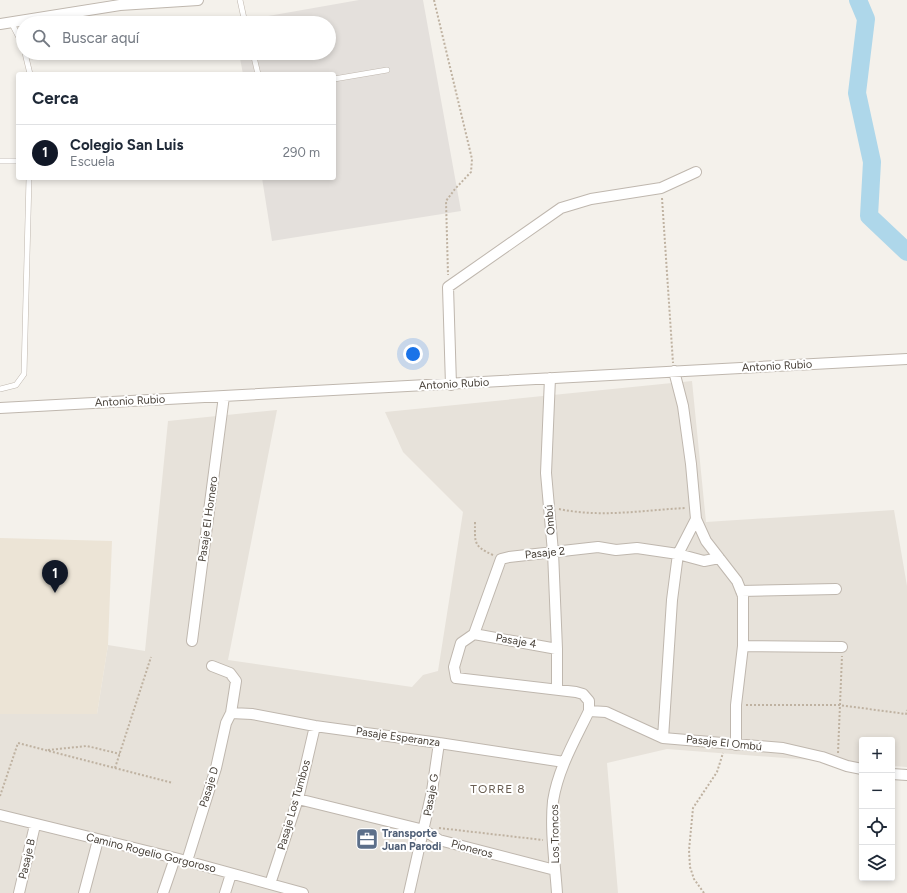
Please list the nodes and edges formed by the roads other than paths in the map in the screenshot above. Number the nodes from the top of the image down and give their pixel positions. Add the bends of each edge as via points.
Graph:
1 (198, 0) edge
2 (240, 0) edge
3 (49, 16) edge
4 (243, 16) edge
5 (16, 21) edge
6 (11, 22) junction
7 (0, 24) edge
8 (16, 32) edge
9 (27, 60) edge
10 (255, 60) edge
11 (387, 70) dead end
12 (30, 72) edge
13 (258, 72) edge
14 (336, 79) edge
15 (0, 161) edge
16 (16, 161) edge
17 (696, 172) dead end
18 (29, 180) edge
19 (907, 359) edge
20 (674, 371) junction
21 (550, 378) junction
22 (451, 384) junction
23 (0, 389) edge
24 (224, 396) junction
25 (0, 408) edge
26 (696, 519) junction
27 (553, 552) junction
28 (678, 554) junction
29 (719, 558) junction
30 (836, 589) dead end
31 (741, 591) junction
32 (474, 634) junction
33 (192, 641) dead end
34 (743, 646) junction
35 (842, 647) road end
36 (557, 649) junction
37 (212, 666) dead end
38 (557, 690) junction
39 (589, 711) junction
40 (231, 712) junction
41 (315, 726) junction
42 (663, 738) junction
43 (439, 743) junction
44 (731, 745) junction
45 (564, 762) junction
46 (859, 768) edge
47 (895, 774) edge
48 (907, 775) edge
49 (298, 799) junction
50 (0, 815) edge
51 (35, 825) junction
52 (424, 830) junction
53 (98, 840) junction
54 (175, 858) junction
55 (187, 861) junction
56 (555, 870) junction
57 (231, 874) junction
58 (270, 884) junction
59 (297, 892) edge
60 (19, 893) edge
61 (84, 893) edge
62 (163, 893) edge
63 (225, 893) edge
64 (409, 893) edge
65 (557, 893) edge

1 - 3 street via 120,5
2 - 4 lane
5 - 6 street
6 - 7 street
6 - 8 lane
9 - 12 lane
10 - 13 lane
11 - 14 lane
15 - 16 lane
17 - 22 street via 661,188 590,199 561,208 448,287
18 - 23 lane via 24,374 16,384
19 - 20 street, Antonio Rubio
20 - 21 street, Antonio Rubio
20 - 26 street via 683,406
21 - 22 street, Antonio Rubio
21 - 27 street, Ombú via 546,451
22 - 24 street, Antonio Rubio
24 - 25 street, Antonio Rubio
24 - 33 street, Pasaje El Hornero
26 - 28 street
26 - 29 street via 706,540
27 - 28 street, Pasaje 2 via 598,547 616,550 637,548
27 - 32 street, Pasaje 2 via 501,559
27 - 36 street, Ombú
28 - 29 street, Pasaje 2 via 704,561
28 - 42 street via 672,600
29 - 31 street via 737,581
30 - 31 street
31 - 34 street
32 - 36 street, Pasaje 4
32 - 38 street via 461,642 454,667 456,678
34 - 35 street
34 - 44 street
36 - 38 street, Ombú
37 - 40 street, Pasaje D via 234,676 236,681
38 - 39 street via 583,694 589,701
39 - 42 street, Pasaje El Ombú via 606,712
39 - 45 street, Los Troncos
40 - 41 street, Pasaje Esperanza
40 - 55 street, Pasaje D
41 - 43 street, Pasaje Esperanza
41 - 49 street, Pasaje Los Tumbos
42 - 44 street, Pasaje El Ombú
43 - 45 street, Pasaje Esperanza
43 - 52 street, Pasaje G
44 - 46 street, Pasaje El Ombú via 783,748
45 - 56 street, Los Troncos via 554,800
47 - 48 street
49 - 52 street, Pioneros
49 - 58 street, Pasaje Los Tumbos
50 - 51 street, Camino Rogelio Gorgoroso
51 - 53 street, Camino Rogelio Gorgoroso
51 - 60 street, Pasaje B
52 - 56 street, Pioneros via 439,840
52 - 64 street, Pasaje G
53 - 54 street, Camino Rogelio Gorgoroso
53 - 61 street
54 - 55 street, Camino Rogelio Gorgoroso
54 - 62 street
55 - 57 street, Camino Rogelio Gorgoroso
56 - 65 street, Los Troncos
57 - 58 street, Camino Rogelio Gorgoroso
57 - 63 street
58 - 59 street, Camino Rogelio Gorgoroso

